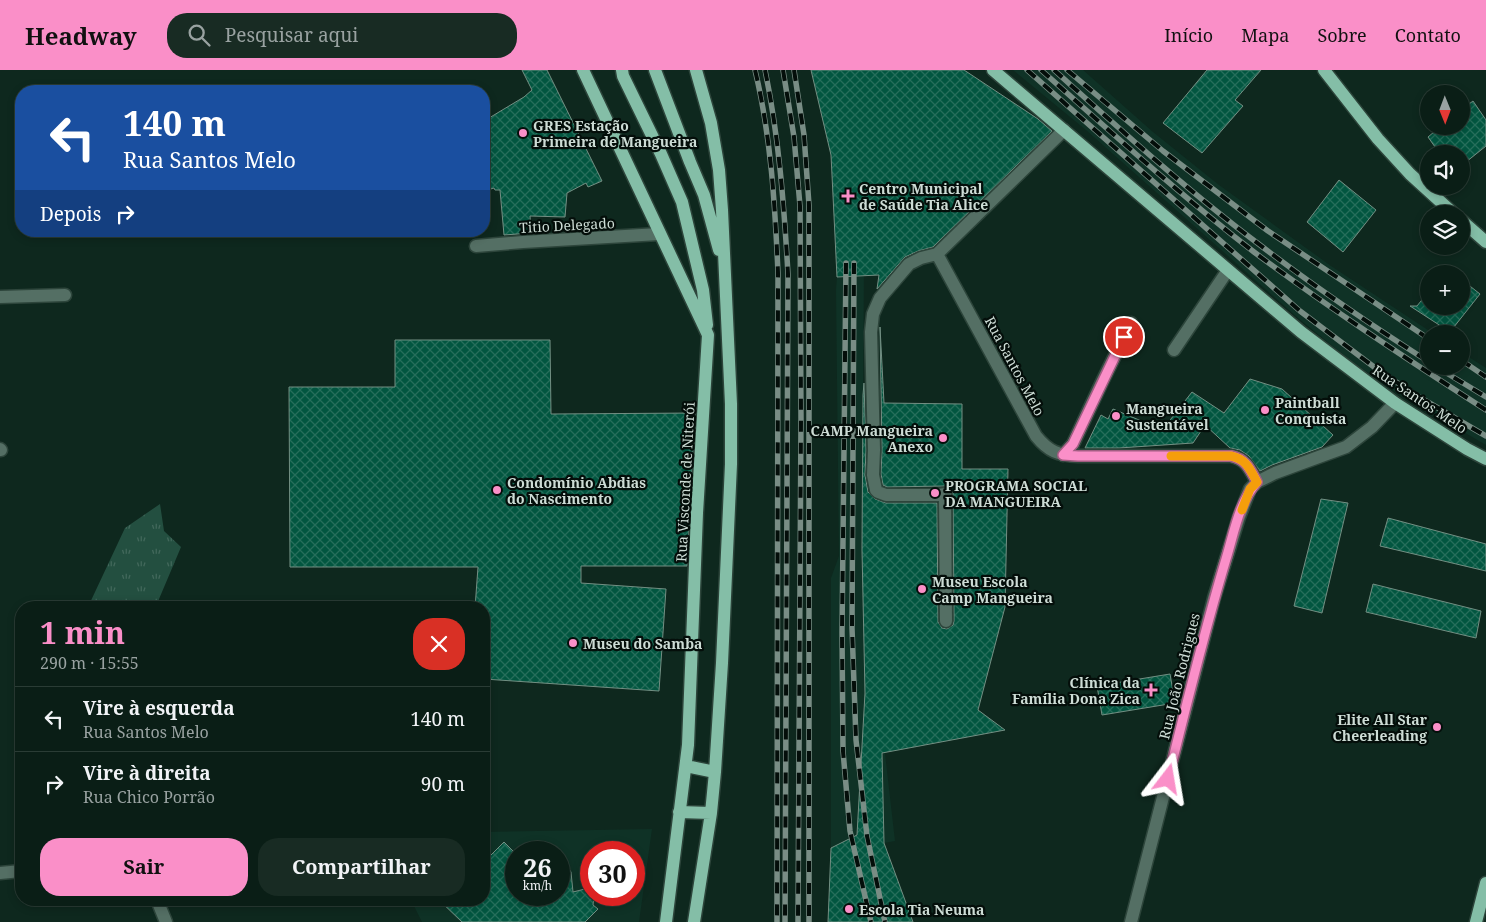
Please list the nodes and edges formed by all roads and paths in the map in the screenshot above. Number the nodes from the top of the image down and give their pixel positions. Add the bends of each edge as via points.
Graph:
1 (583, 70) edge
2 (622, 70) edge
3 (655, 70) edge
4 (696, 70) edge
5 (1324, 70) edge
6 (997, 73) edge
7 (1064, 130) junction
8 (1444, 205) edge
9 (1470, 228) edge
10 (659, 234) junction
11 (1486, 242) edge
12 (476, 246) dead end
13 (937, 254) junction
14 (1228, 270) junction
15 (725, 274) junction
16 (0, 296) edge
17 (65, 296) dead end
18 (1131, 323) dead end
19 (708, 335) junction
20 (1174, 350) dead end
21 (1395, 403) junction
22 (1063, 455) junction
23 (1486, 459) edge
24 (1257, 482) junction
25 (946, 621) dead end
26 (686, 766) junction
27 (715, 772) junction
28 (680, 812) junction
29 (712, 814) junction
30 (15, 872) edge
31 (0, 873) edge
32 (1486, 883) edge
33 (159, 906) edge
34 (166, 922) edge
35 (666, 922) edge
36 (694, 922) edge
37 (1131, 922) edge
38 (1476, 922) edge

1 - 10 main road, Rua Visconde de Niterói
2 - 19 main road via 682,202 703,290
3 - 15 main road via 704,195
4 - 15 main road via 711,123 719,170
5 - 8 main road via 1378,139
6 - 7 main road, Rua Santos Melo
7 - 13 street
7 - 14 main road, Rua Santos Melo
9 - 11 main road
10 - 12 street, Titio Delegado
10 - 19 main road, Rua Visconde de Niterói
13 - 22 street, Rua Santos Melo via 1036,436 1044,446
13 - 25 street via 909,264 880,298 873,314 873,474 876,490 886,495 945,494
14 - 20 street
14 - 21 main road, Rua Santos Melo via 1301,332
15 - 27 main road via 731,464
16 - 17 street
18 - 22 street via 1073,444
19 - 26 main road, Rua Visconde de Niterói
21 - 23 main road, Rua Santos Melo
21 - 24 street via 1346,446
22 - 24 street, Rua Santos Melo via 1231,456 1248,465
24 - 37 street, Rua João Rodrigues via 1250,489 1239,517 1214,598
26 - 27 main road
26 - 28 main road, Rua Visconde de Niterói
27 - 29 main road
28 - 29 main road
28 - 35 main road, Rua Visconde de Niterói
29 - 36 main road
30 - 31 street
32 - 38 main road
33 - 34 street

